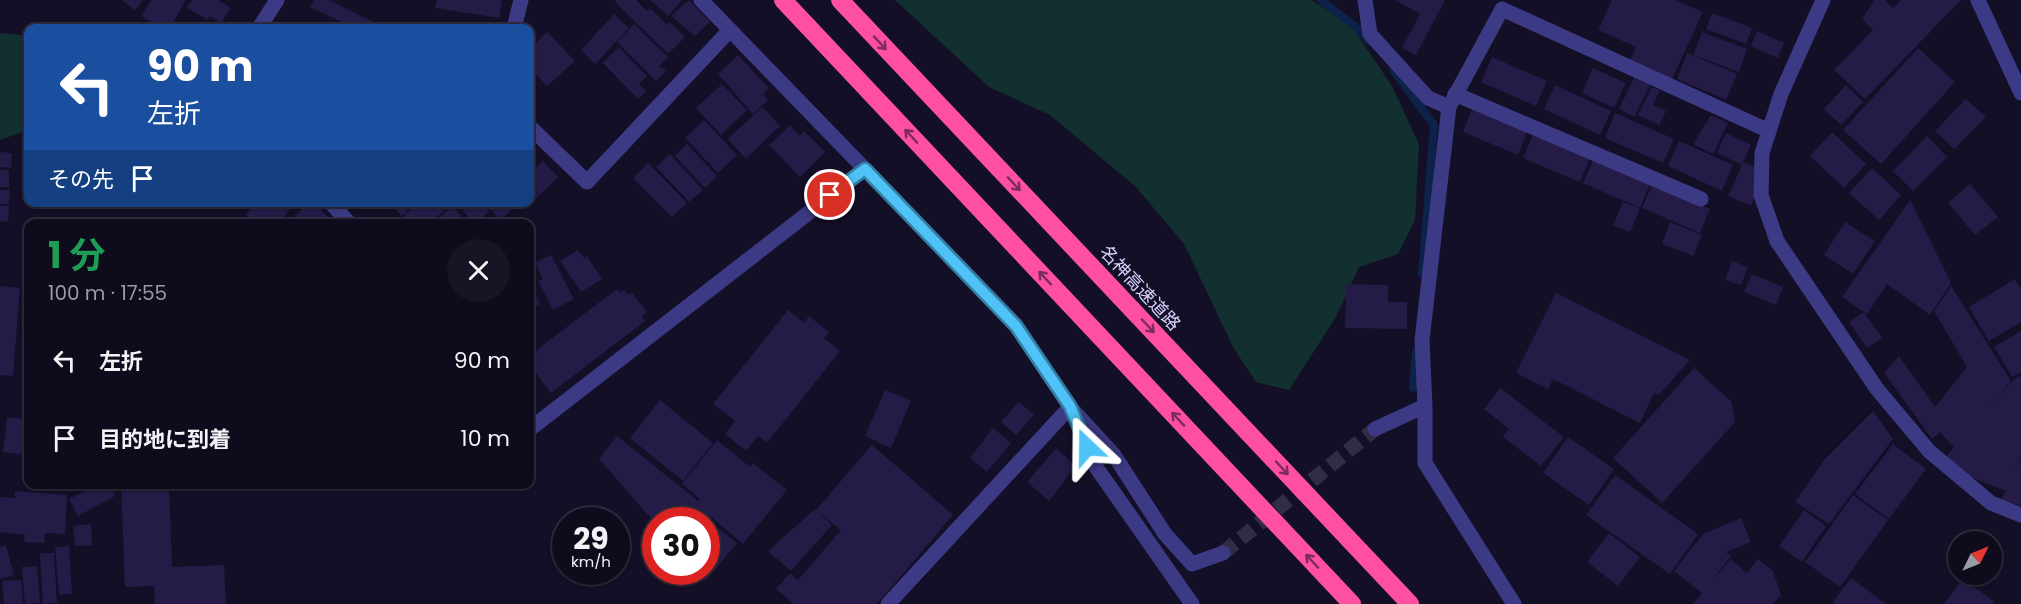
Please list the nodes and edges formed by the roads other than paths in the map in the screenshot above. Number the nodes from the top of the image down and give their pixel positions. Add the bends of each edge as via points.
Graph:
1 (277, 0) edge
2 (521, 0) edge
3 (701, 0) edge
4 (783, 0) edge
5 (840, 0) edge
6 (1365, 0) edge
7 (1823, 0) edge
8 (1978, 0) edge
9 (262, 24) edge
10 (515, 24) edge
11 (730, 30) junction
12 (2021, 93) edge
13 (1452, 101) junction
14 (1767, 130) junction
15 (534, 131) edge
16 (865, 169) junction
17 (1701, 199) dead end
18 (335, 207) edge
19 (345, 219) edge
20 (1070, 406) junction
21 (1425, 406) junction
22 (534, 426) edge
23 (1375, 429) tunnel mouth
24 (2021, 515) edge
25 (1222, 553) tunnel mouth
26 (888, 604) edge
27 (1192, 604) edge
28 (1352, 604) edge
29 (1410, 604) edge
30 (1514, 604) edge

1 - 9 street
2 - 10 street
3 - 11 street
28 -> 4 highway
5 -> 29 highway, 名神高速道路
6 - 13 street via 1370,34 1428,98
7 - 14 street
8 - 12 street
11 - 15 street via 586,182
11 - 16 street
13 - 14 street via 1502,9
13 - 17 street
13 - 21 street via 1422,340
14 - 24 street via 1761,195 1777,241 1877,389 1929,451 1991,503
16 - 20 street via 1016,326
16 - 22 street
18 - 19 street
20 - 25 street via 1114,455 1165,534 1192,564
20 - 26 street
20 - 27 street via 1096,467
21 - 23 street
21 - 30 street via 1425,463

